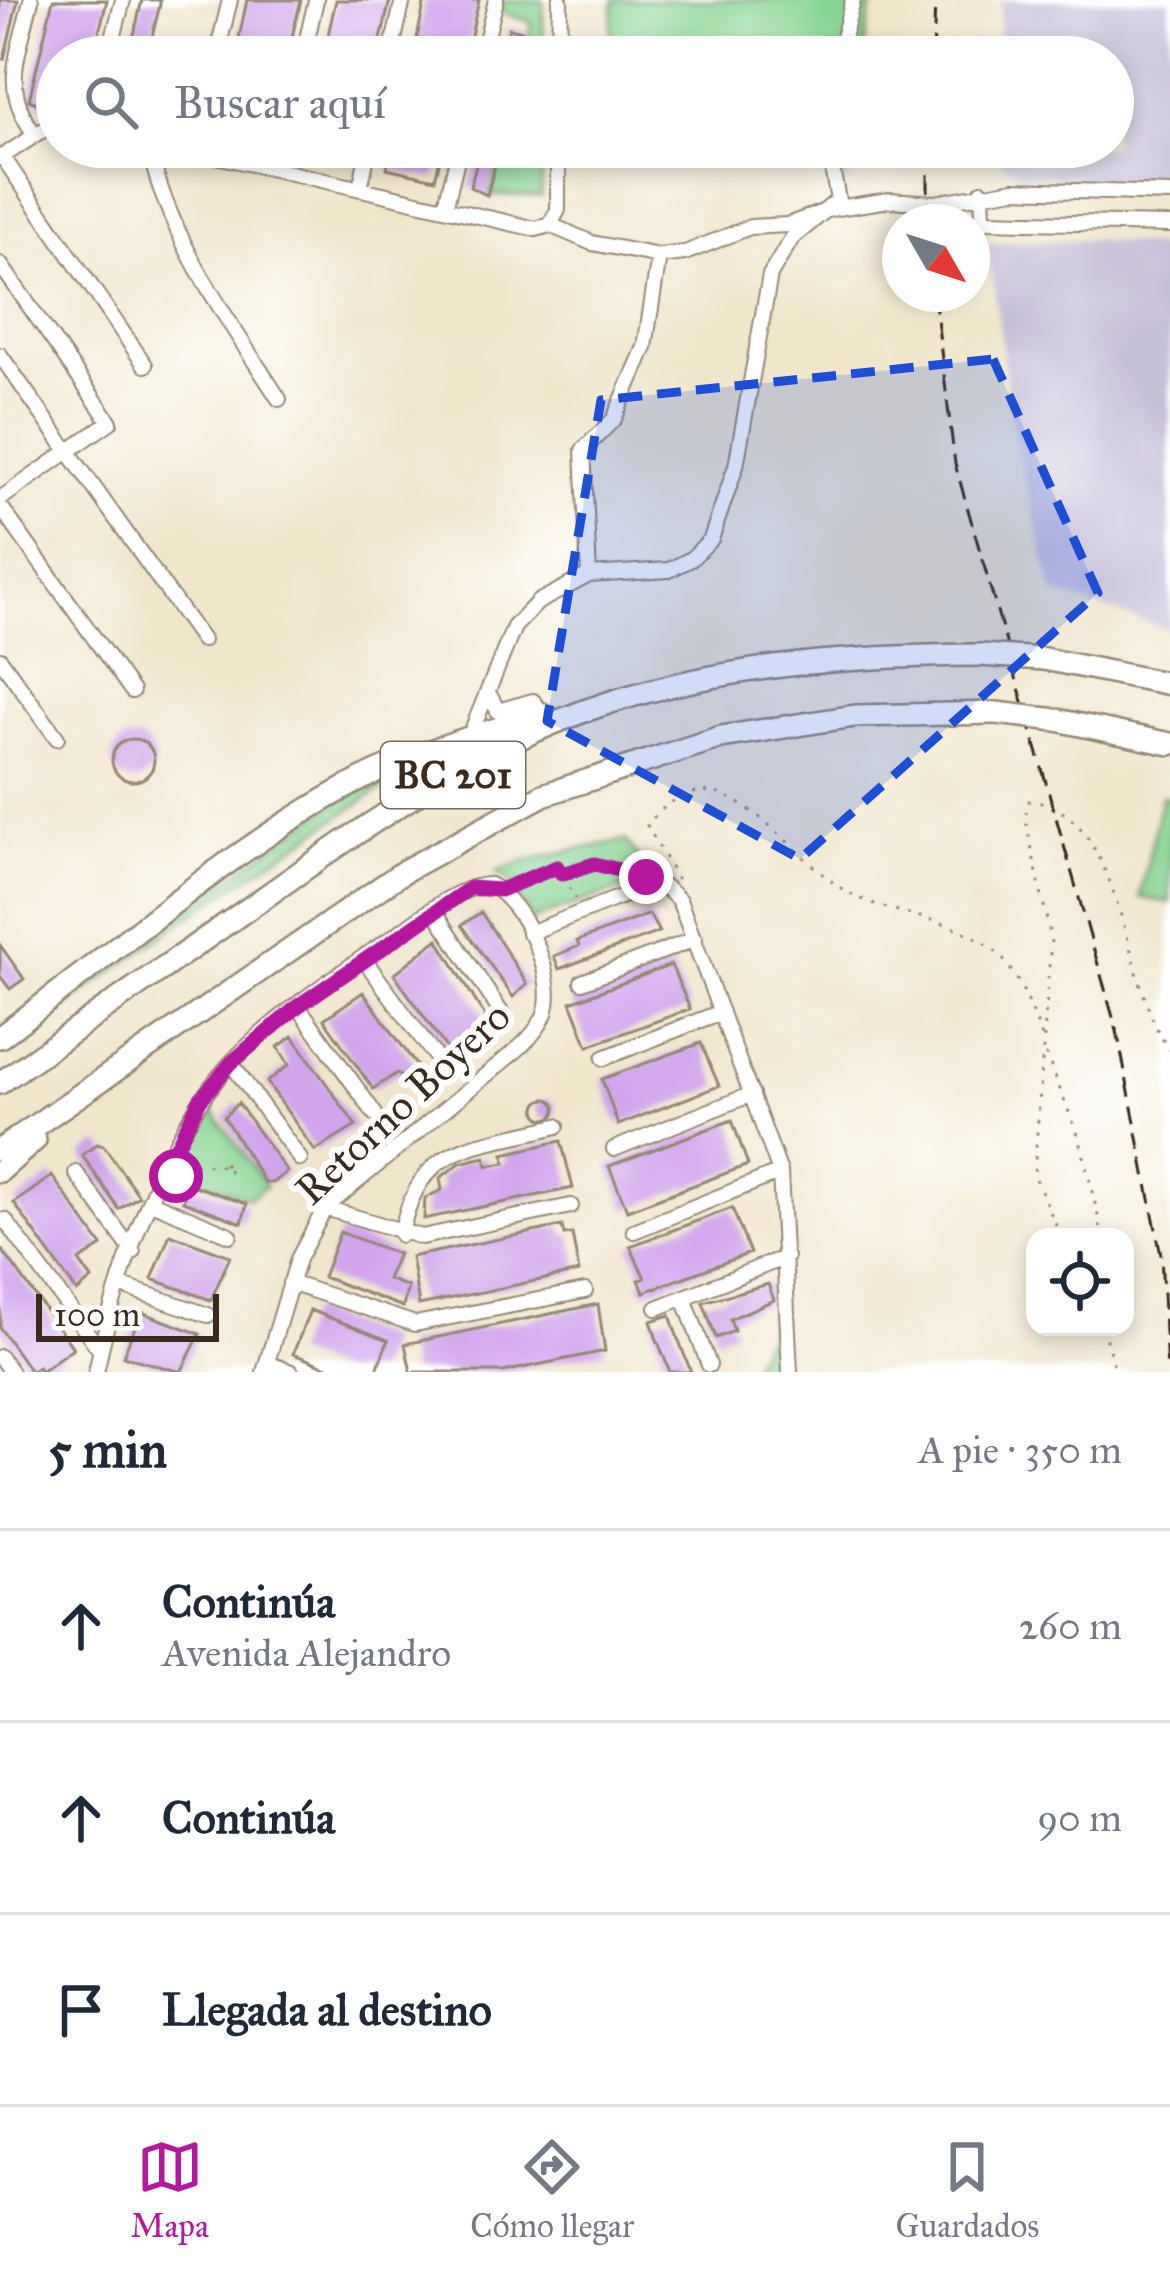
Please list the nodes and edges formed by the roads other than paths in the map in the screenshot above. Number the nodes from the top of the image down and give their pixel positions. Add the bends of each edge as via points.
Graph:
1 (31, 0) edge
2 (122, 0) edge
3 (230, 0) edge
4 (316, 0) edge
5 (403, 0) edge
6 (496, 0) edge
7 (560, 0) edge
8 (853, 0) edge
9 (113, 36) edge
10 (221, 36) edge
11 (308, 36) edge
12 (395, 36) edge
13 (487, 36) edge
14 (559, 36) edge
15 (844, 36) edge
16 (34, 133) joint
17 (1, 157) edge
18 (153, 168) edge
19 (283, 168) edge
20 (364, 168) edge
21 (455, 168) edge
22 (558, 168) edge
23 (833, 168) edge
24 (360, 188) junction
25 (1078, 190) junction
26 (982, 191) junction
27 (1170, 194) edge
28 (446, 208) junction
29 (831, 209) junction
30 (1077, 219) junction
31 (550, 225) junction
32 (1170, 225) edge
33 (659, 256) junction
34 (0, 264) edge
35 (0, 356) edge
36 (145, 365) dead end
37 (279, 399) dead end
38 (70, 452) junction
39 (0, 502) edge
40 (590, 575) junction
41 (202, 640) dead end
42 (0, 659) edge
43 (1170, 684) edge
44 (132, 691) dead end
45 (490, 697) junction
46 (548, 720) junction
47 (58, 737) dead end
48 (468, 740) junction
49 (1170, 744) edge
50 (434, 910) junction
51 (529, 933) junction
52 (695, 939) junction
53 (363, 958) junction
54 (582, 982) dead end
55 (298, 1006) junction
56 (721, 1012) junction
57 (502, 1014) dead end
58 (0, 1037) edge
59 (604, 1058) dead end
60 (231, 1063) junction
61 (443, 1067) dead end
62 (0, 1083) edge
63 (752, 1094) junction
64 (64, 1105) junction
65 (374, 1114) dead end
66 (557, 1126) dead end
67 (614, 1149) dead end
68 (0, 1150) edge
69 (300, 1159) dead end
70 (0, 1172) edge
71 (780, 1172) junction
72 (76, 1173) dead end
73 (151, 1202) junction
74 (571, 1206) dead end
75 (325, 1208) junction
76 (5, 1220) dead end
77 (634, 1231) dead end
78 (230, 1235) dead end
79 (401, 1235) junction
80 (133, 1252) junction
81 (786, 1258) junction
82 (290, 1282) junction
83 (122, 1286) junction
84 (585, 1291) dead end
85 (685, 1298) junction
86 (657, 1308) dead end
87 (208, 1315) dead end
88 (100, 1350) junction
89 (0, 1357) edge
90 (709, 1365) dead end
91 (265, 1368) edge
92 (98, 1371) edge
93 (11, 1372) edge
94 (291, 1372) edge
95 (790, 1372) edge

1 - 16 street via 10,91
2 - 9 street
3 - 10 street
4 - 11 street
5 - 12 street
6 - 13 street
7 - 14 street
8 - 15 street
16 - 17 street
17 - 36 street
18 - 37 street via 189,252
19 - 24 street
20 - 24 street
21 - 28 street
22 - 31 street
23 - 29 street via 839,191
24 - 28 street
25 - 26 street
25 - 27 street
25 - 30 street
26 - 29 street
26 - 30 street via 982,220
28 - 31 street via 536,230
29 - 33 street
29 - 40 street via 792,238 770,275 736,466 711,538 669,570
30 - 32 street
31 - 33 street via 592,244
33 - 40 street via 645,347 614,419 583,450
34 - 38 street via 110,422
35 - 38 street
38 - 39 street
38 - 41 street
39 - 44 street
40 - 45 street via 538,602 514,626
42 - 47 street
43 - 46 highway, bridge via 1045,659 834,657 711,675
45 - 46 street via 498,711 533,701
45 - 48 street
46 - 48 highway
46 - 62 highway, BC 201 via 373,820
48 - 58 highway via 358,782 274,833
49 - 64 highway, BC 201, bridge via 996,713 855,716 721,737 543,795 406,870
50 - 51 street, Retorno Boyero via 470,888 500,890
50 - 53 street
50 - 57 street
51 - 52 street via 666,889
51 - 75 street, Retorno Boyero via 548,996 532,1036
52 - 54 street
52 - 56 street
53 - 55 street
53 - 61 street
55 - 60 street
55 - 65 street
56 - 59 street
56 - 63 street
60 - 69 street
60 - 73 street via 200,1100
63 - 67 street
63 - 71 street
64 - 68 highway, BC 201
64 - 70 highway
66 - 79 street via 428,1168
71 - 77 street
71 - 81 street
72 - 80 street
73 - 78 street
73 - 80 street
74 - 79 street via 422,1238
75 - 79 street
75 - 82 street, Retorno Boyero
76 - 88 street
80 - 83 street
81 - 85 street
81 - 95 street
82 - 84 street via 415,1324
82 - 91 street, Retorno Boyero
83 - 87 street
83 - 88 street
85 - 86 street
85 - 90 street
88 - 92 street
89 - 93 street
91 - 94 street

